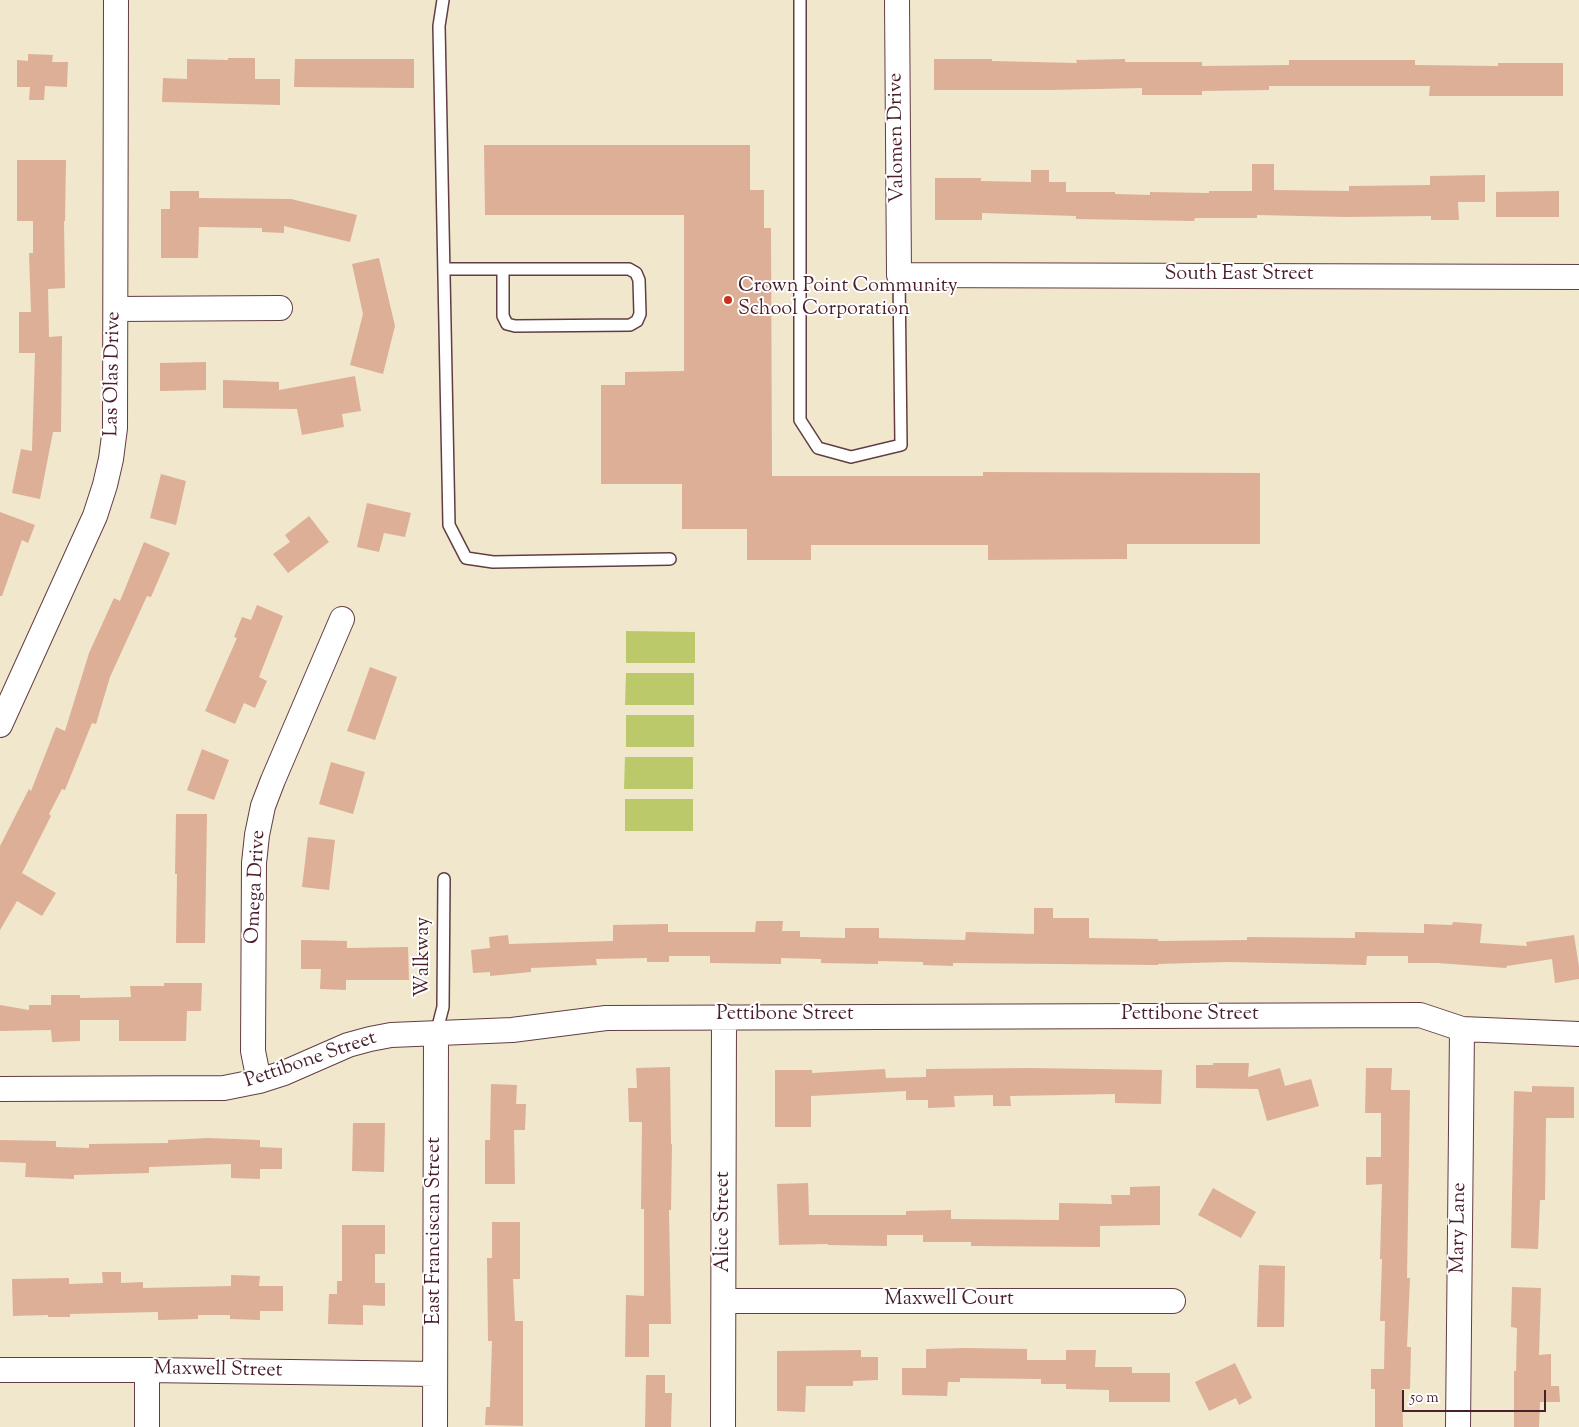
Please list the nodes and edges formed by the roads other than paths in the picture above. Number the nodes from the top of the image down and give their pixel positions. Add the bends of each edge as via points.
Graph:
1 (116, 0) edge
2 (443, 0) edge
3 (800, 0) edge
4 (897, 0) edge
5 (444, 268) junction
6 (504, 268) junction
7 (899, 276) junction
8 (1579, 277) edge
9 (116, 308) junction
10 (280, 308) dead end
11 (670, 559) dead end
12 (342, 619) dead end
13 (0, 725) edge
14 (444, 879) dead end
15 (724, 1016) junction
16 (1462, 1029) junction
17 (436, 1034) junction
18 (1579, 1034) edge
19 (259, 1081) junction
20 (0, 1089) edge
21 (1174, 1300) dead end
22 (725, 1301) junction
23 (0, 1370) edge
24 (147, 1370) junction
25 (435, 1374) junction
26 (147, 1427) edge
27 (435, 1427) edge
28 (723, 1427) edge
29 (1458, 1427) edge

1 - 9 street, Las Olas Drive
2 - 5 lane via 439,26
3 - 7 lane via 800,420 818,448 851,457 901,444
4 - 7 street, Valomen Drive
5 - 6 lane
5 - 11 lane via 449,526 466,558 493,562
6 - 6 lane via 629,268 639,280 640,314 630,325 507,324 504,316
7 - 8 street, South East Street
9 - 10 street
9 - 13 street, Las Olas Drive via 114,428 105,484 94,516
12 - 19 street, Omega Drive via 273,780 257,835 252,1051
14 - 17 lane, Walkway via 443,1008
15 - 16 street, Pettibone Street via 1420,1015
15 - 17 street, Pettibone Street via 606,1018 512,1030
15 - 22 street, Alice Street
16 - 18 street, Pettibone Street
16 - 29 street, Mary Lane
17 - 19 street, Pettibone Street via 370,1039
17 - 25 street, East Franciscan Street
19 - 20 street, Pettibone Street via 206,1089
21 - 22 street, Maxwell Court
22 - 28 street, Alice Street
23 - 24 street, Maxwell Street
24 - 25 street, Maxwell Street
24 - 26 street
25 - 27 street, East Franciscan Street

